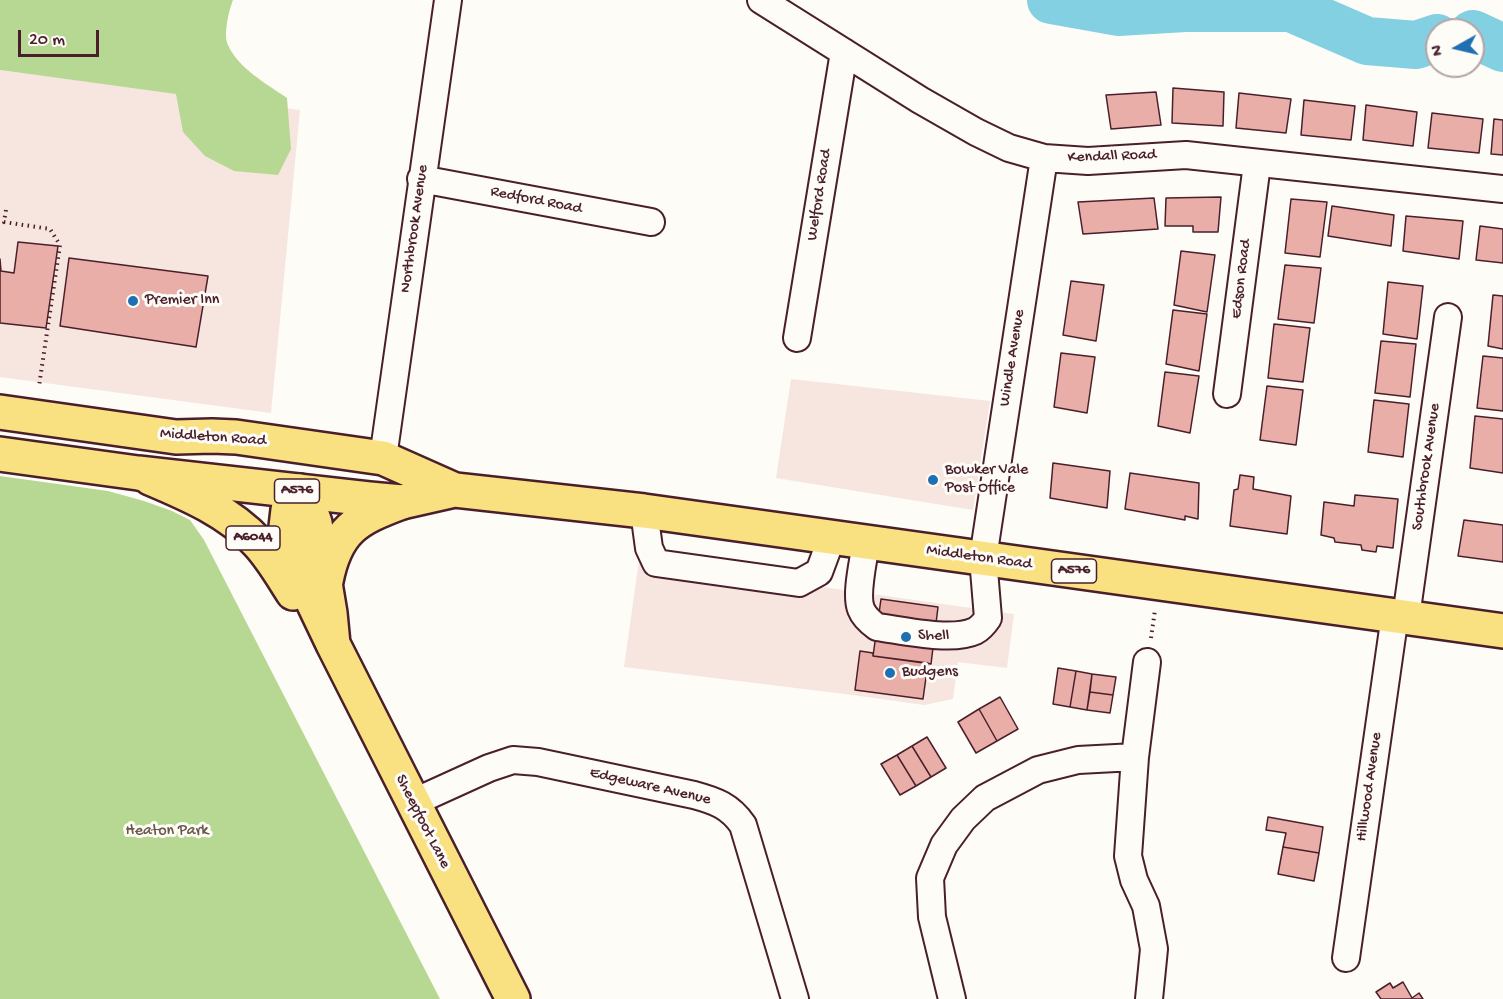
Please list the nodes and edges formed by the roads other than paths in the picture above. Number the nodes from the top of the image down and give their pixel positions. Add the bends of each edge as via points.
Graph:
1 (448, 0) edge
2 (761, 0) edge
3 (844, 52) junction
4 (1044, 158) junction
5 (1257, 164) junction
6 (421, 179) junction
7 (1503, 189) edge
8 (651, 222) dead end
9 (1448, 317) dead end
10 (797, 338) dead end
11 (1227, 394) dead end
12 (0, 412) edge
13 (176, 438) junction
14 (343, 452) junction
15 (0, 454) edge
16 (382, 458) junction
17 (138, 473) junction
18 (455, 490) junction
19 (299, 491) junction
20 (402, 502) junction
21 (644, 511) junction
22 (832, 537) junction
23 (866, 542) junction
24 (983, 558) junction
25 (326, 584) junction
26 (1400, 616) junction
27 (1503, 631) edge
28 (333, 644) junction
29 (1147, 662) road end
30 (1135, 757) junction
31 (412, 803) junction
32 (1346, 958) dead end
33 (513, 999) edge
34 (795, 999) edge
35 (952, 999) edge
36 (1149, 999) edge

1 - 6 street, Northbrook Avenue
2 - 3 street, Kendall Road
3 - 4 street, Kendall Road via 976,132
3 - 10 street, Welford Road
4 - 5 street, Kendall Road via 1088,161 1185,155
4 - 24 street, Windle Avenue
5 - 7 street, Kendall Road
5 - 11 street, Edson Road
6 - 8 street, Redford Road
6 - 16 street, Northbrook Avenue
9 - 26 street, Southbrook Avenue
12 - 13 main road, Middleton Road / A576
13 - 14 main road, Middleton Road / A576 via 236,437
13 - 19 main road, A576 via 210,455 277,469
14 - 16 main road, Middleton Road / A576
14 - 19 main road, A576
15 - 17 main road, Middleton Road / A576
16 - 18 main road, Middleton Road / A576
17 - 19 main road, Middleton Road / A576
17 - 28 main road, Sheepfoot Lane / A6044 via 191,496 257,541 307,615
18 - 20 main road, Middleton Road / A576
18 - 21 main road, Middleton Road / A576
19 - 20 main road, Middleton Road / A576
19 - 25 main road, Sheepfoot Lane / A6044 via 315,523
19 - 28 main road, Sheepfoot Lane / A6044 via 288,510 289,542
20 - 25 main road, A6044 via 370,515 348,530 336,547
21 - 22 main road, Middleton Road / A576
21 - 22 street via 649,548 656,563 722,573 799,583 819,572
22 - 23 main road, Middleton Road / A576
23 - 24 main road, Middleton Road / A576
23 - 24 street, Windle Avenue via 861,610 877,627 912,632 957,634 982,626 988,618
24 - 26 main road, Middleton Road / A576
25 - 28 main road, Sheepfoot Lane / A6044
26 - 27 main road, Middleton Road / A576
26 - 32 street, Hillwood Avenue
28 - 31 main road, Sheepfoot Lane / A6044
29 - 30 street
30 - 35 street via 1078,760 1038,770 985,798 963,819 945,845 930,878 932,917
30 - 36 street via 1128,856 1146,906 1154,949
31 - 33 main road, Sheepfoot Lane / A6044
31 - 34 street, Edgeware Avenue via 513,760 538,762 714,801 734,813 743,825

